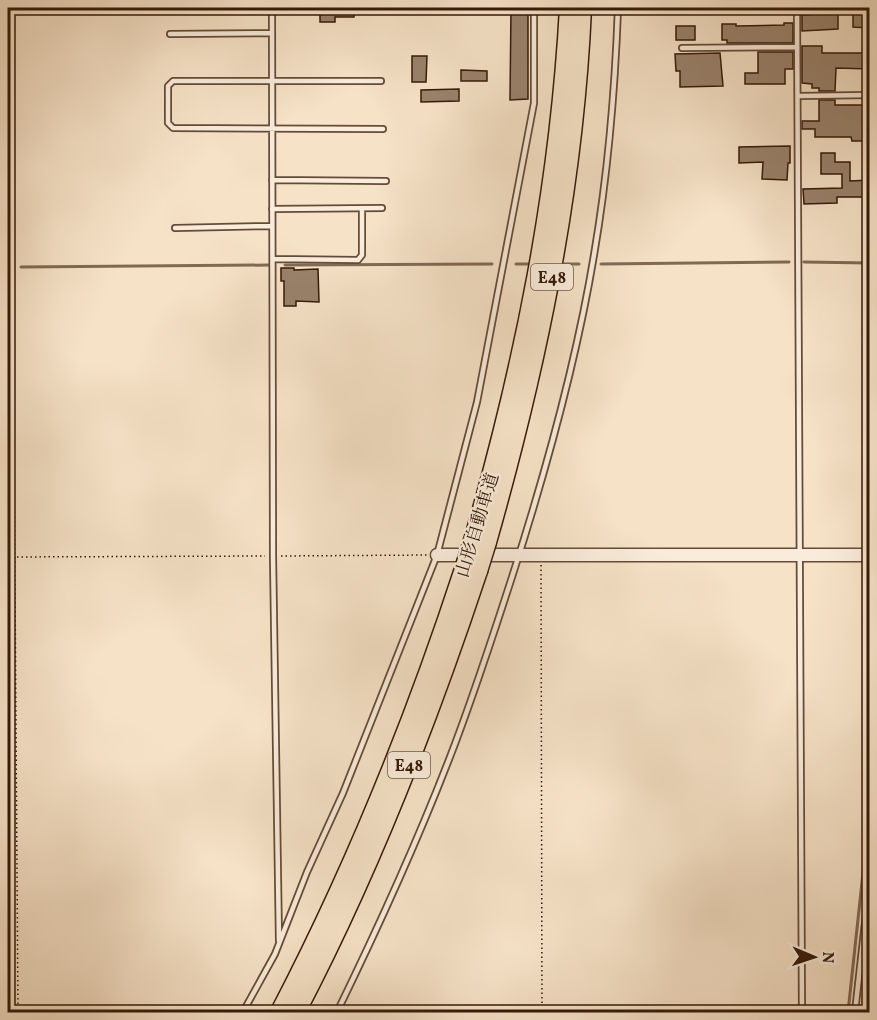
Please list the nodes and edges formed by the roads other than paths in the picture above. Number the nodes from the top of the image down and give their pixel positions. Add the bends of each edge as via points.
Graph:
1 (272, 8) edge
2 (534, 8) edge
3 (569, 8) edge
4 (582, 8) edge
5 (618, 8) edge
6 (797, 8) edge
7 (272, 33) junction
8 (170, 34) dead end
9 (797, 47) junction
10 (682, 48) dead end
11 (272, 81) junction
12 (381, 81) dead end
13 (870, 95) edge
14 (798, 96) junction
15 (271, 129) junction
16 (383, 129) dead end
17 (272, 180) junction
18 (386, 181) dead end
19 (362, 208) junction
20 (382, 208) dead end
21 (272, 209) junction
22 (272, 226) junction
23 (175, 228) dead end
24 (273, 259) junction
25 (480, 541) junction
26 (437, 555) junction
27 (519, 555) junction
28 (870, 555) edge
29 (800, 556) junction
30 (870, 878) edge
31 (279, 943) junction
32 (307, 975) junction
33 (243, 1012) edge
34 (280, 1012) edge
35 (296, 1012) edge
36 (337, 1012) edge
37 (802, 1012) edge
38 (855, 1012) edge

1 - 7 lane
2 - 26 lane via 534,103 477,402
3 - 25 highway, 山形自動車道 / E48 via 545,238
4 - 25 highway, 山形自動車道 / E48 via 572,143 546,311 529,384
5 - 27 lane via 610,129 595,253 564,399
6 - 9 lane
7 - 8 lane
7 - 11 lane
9 - 10 lane
9 - 14 lane
11 - 12 lane
11 - 15 lane
11 - 15 lane via 173,81 168,86 168,123 173,128
13 - 14 lane
14 - 29 lane
15 - 16 lane
15 - 17 lane
17 - 18 lane
17 - 21 lane
19 - 20 lane
19 - 21 lane
19 - 24 lane via 362,255 358,260
21 - 22 lane
22 - 23 lane
22 - 24 lane
24 - 31 lane
25 - 32 highway, 山形自動車道 / E48, bridge
26 - 27 street
26 - 31 lane
27 - 29 street
27 - 36 lane via 449,760 409,858
28 - 29 street
29 - 37 lane
30 - 38 lane
31 - 33 lane
32 - 34 highway, 山形自動車道 / E48
32 - 35 highway, 山形自動車道 / E48

